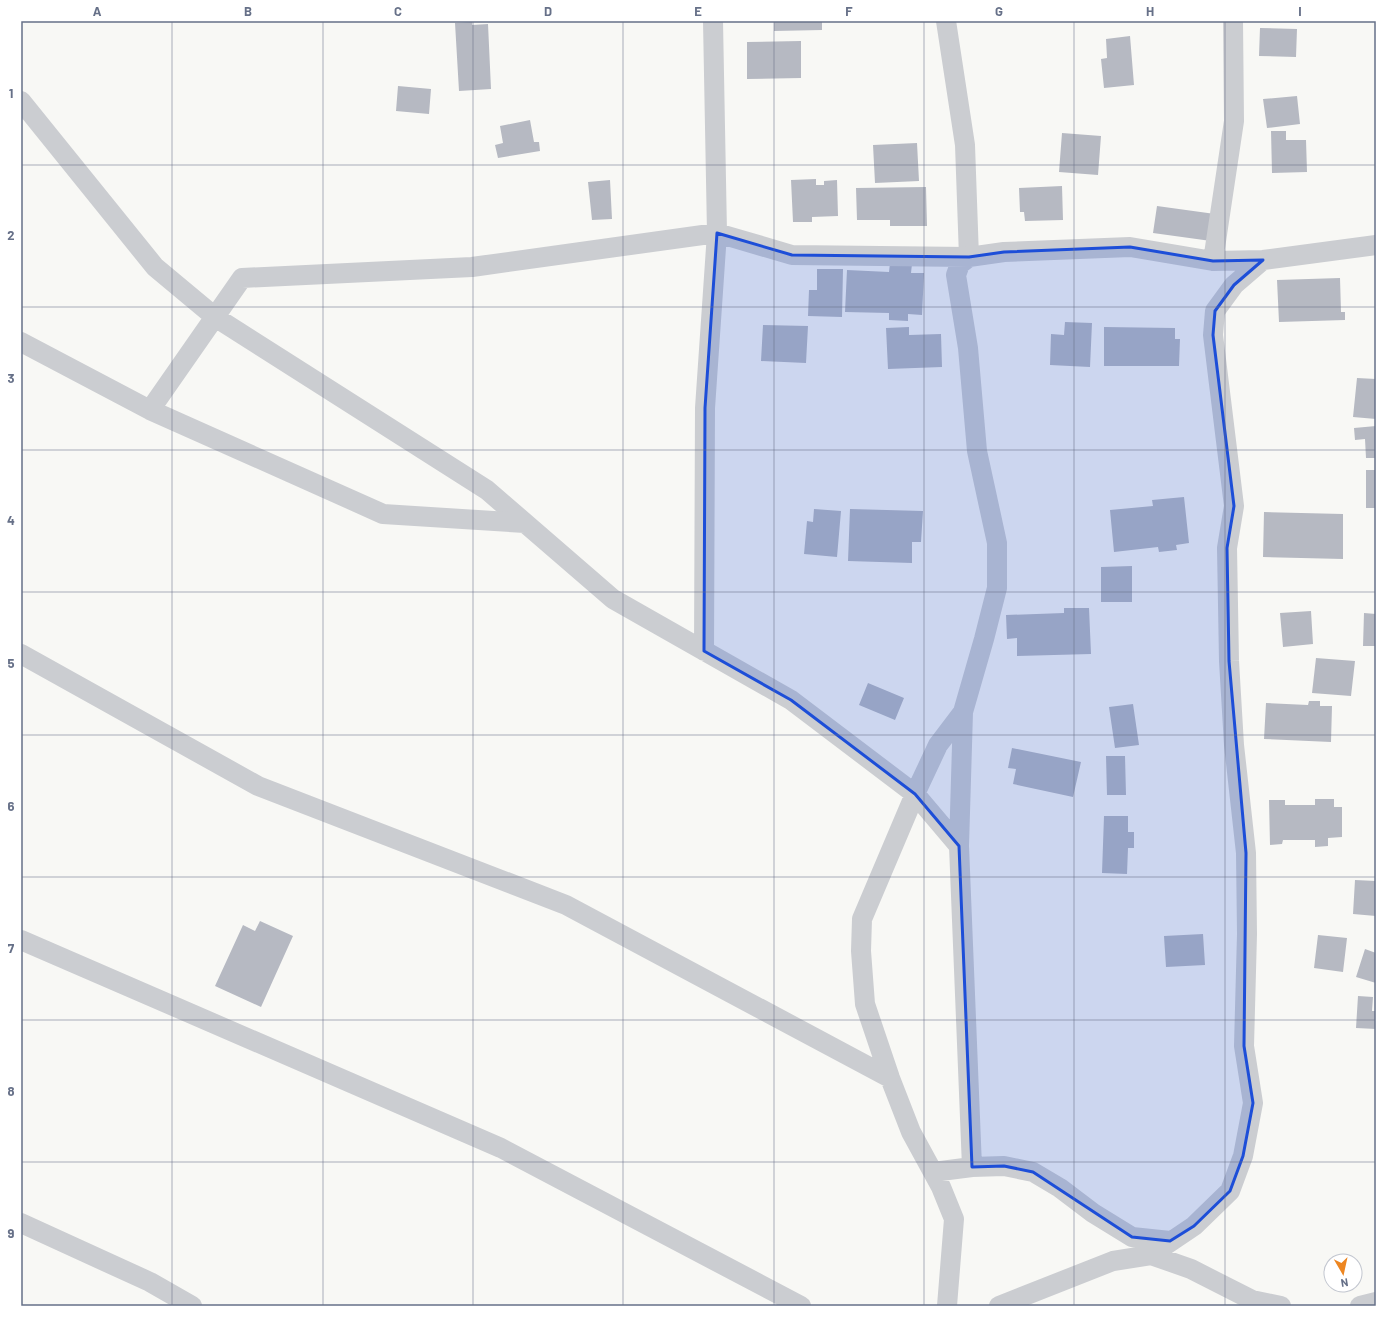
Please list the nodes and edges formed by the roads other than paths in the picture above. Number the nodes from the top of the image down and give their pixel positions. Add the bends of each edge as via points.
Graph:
1 (713, 21) edge
2 (946, 21) edge
3 (1233, 21) edge
4 (21, 101) edge
5 (717, 233) junction
6 (1376, 245) edge
7 (969, 258) junction
8 (1262, 260) junction
9 (1213, 261) junction
10 (215, 317) junction
11 (21, 342) edge
12 (150, 410) junction
13 (525, 523) junction
14 (704, 650) junction
15 (21, 654) edge
16 (963, 712) junction
17 (915, 794) junction
18 (959, 846) junction
19 (21, 940) edge
20 (890, 1078) junction
21 (972, 1167) junction
22 (933, 1172) junction
23 (21, 1223) edge
24 (1170, 1241) junction
25 (1150, 1255) junction
26 (1376, 1302) edge
27 (192, 1306) edge
28 (801, 1306) edge
29 (947, 1306) edge
30 (999, 1306) edge
31 (1281, 1306) edge
32 (1360, 1306) edge

1 - 5 street
2 - 7 street via 965,145
3 - 9 street via 1234,121
4 - 10 street via 155,267
5 - 7 street via 792,255
5 - 10 street via 472,267 242,278
5 - 14 street via 705,408
6 - 8 street
7 - 9 street via 1004,252 1130,247
7 - 16 street via 960,264 956,275 968,348 976,450 997,543 997,588
8 - 9 street
8 - 24 street via 1234,285 1215,311 1212,335 1234,506 1227,548 1229,661 1234,745 1246,853 1244,1046 1253,1103 1243,1156 1230,1191 1194,1226
10 - 12 street
10 - 13 street via 487,490
11 - 12 street
12 - 13 street via 383,514
13 - 14 street via 613,599
14 - 17 street via 791,700
15 - 20 street via 258,786 566,905
16 - 17 street via 938,745
16 - 18 street
17 - 18 street
17 - 20 street via 862,919 861,951 865,1004
18 - 21 street
19 - 28 street via 501,1148
20 - 22 street via 911,1132
21 - 22 street
21 - 24 street via 1004,1166 1033,1172 1132,1237
22 - 29 street via 954,1219
23 - 27 street via 150,1282
24 - 25 street
25 - 30 street via 1113,1261
25 - 31 street via 1191,1269 1252,1300
26 - 32 street

